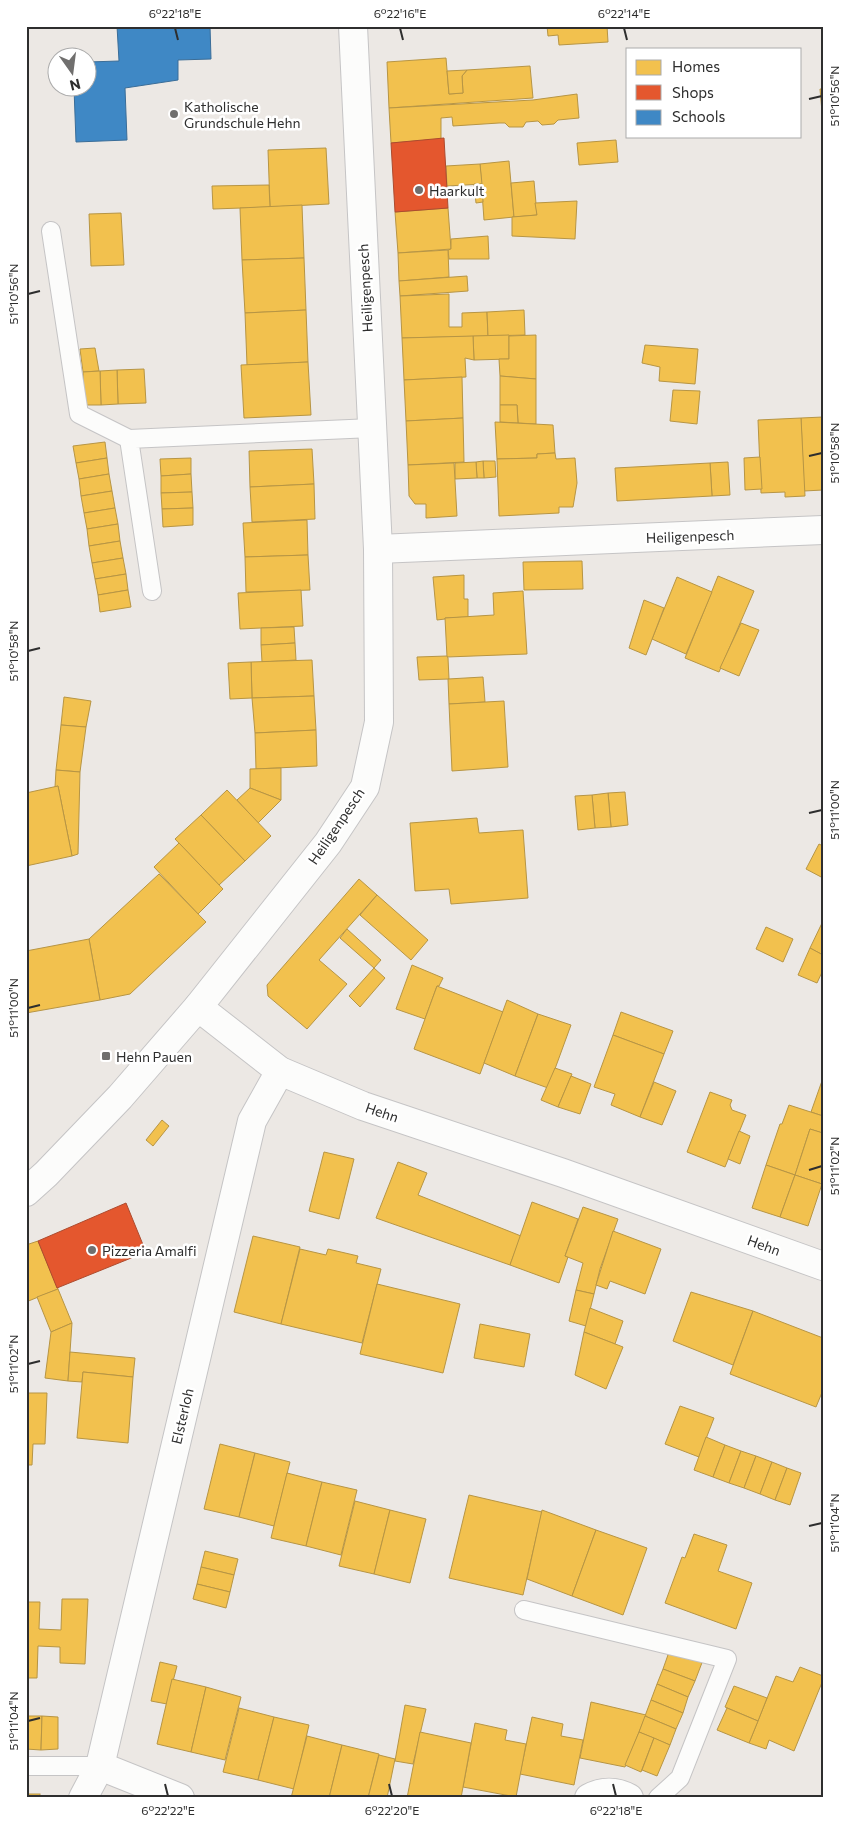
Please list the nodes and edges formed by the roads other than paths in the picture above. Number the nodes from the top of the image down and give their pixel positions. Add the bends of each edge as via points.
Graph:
1 (353, 26) edge
2 (51, 231) dead end
3 (372, 428) junction
4 (129, 439) junction
5 (823, 530) edge
6 (378, 549) junction
7 (152, 592) dead end
8 (198, 1007) junction
9 (280, 1071) junction
10 (26, 1192) edge
11 (823, 1266) edge
12 (524, 1610) dead end
13 (26, 1766) edge
14 (100, 1766) junction
15 (84, 1798) edge
16 (180, 1798) edge
17 (589, 1798) edge
18 (628, 1798) edge
19 (658, 1798) edge

1 - 3 street, Heiligenpesch
2 - 4 lane via 79,414
3 - 4 lane
3 - 6 street, Heiligenpesch
4 - 7 lane
5 - 6 street, Heiligenpesch
6 - 8 street, Heiligenpesch via 379,722 364,786 328,843
8 - 9 street, Hehn
8 - 10 street via 120,1097
9 - 11 street, Hehn via 363,1106
9 - 14 street, Elsterloh via 252,1121
12 - 19 lane via 727,1659 680,1778
13 - 14 lane
14 - 15 street, Elsterloh
14 - 16 street
17 - 18 street via 605,1792 620,1793

